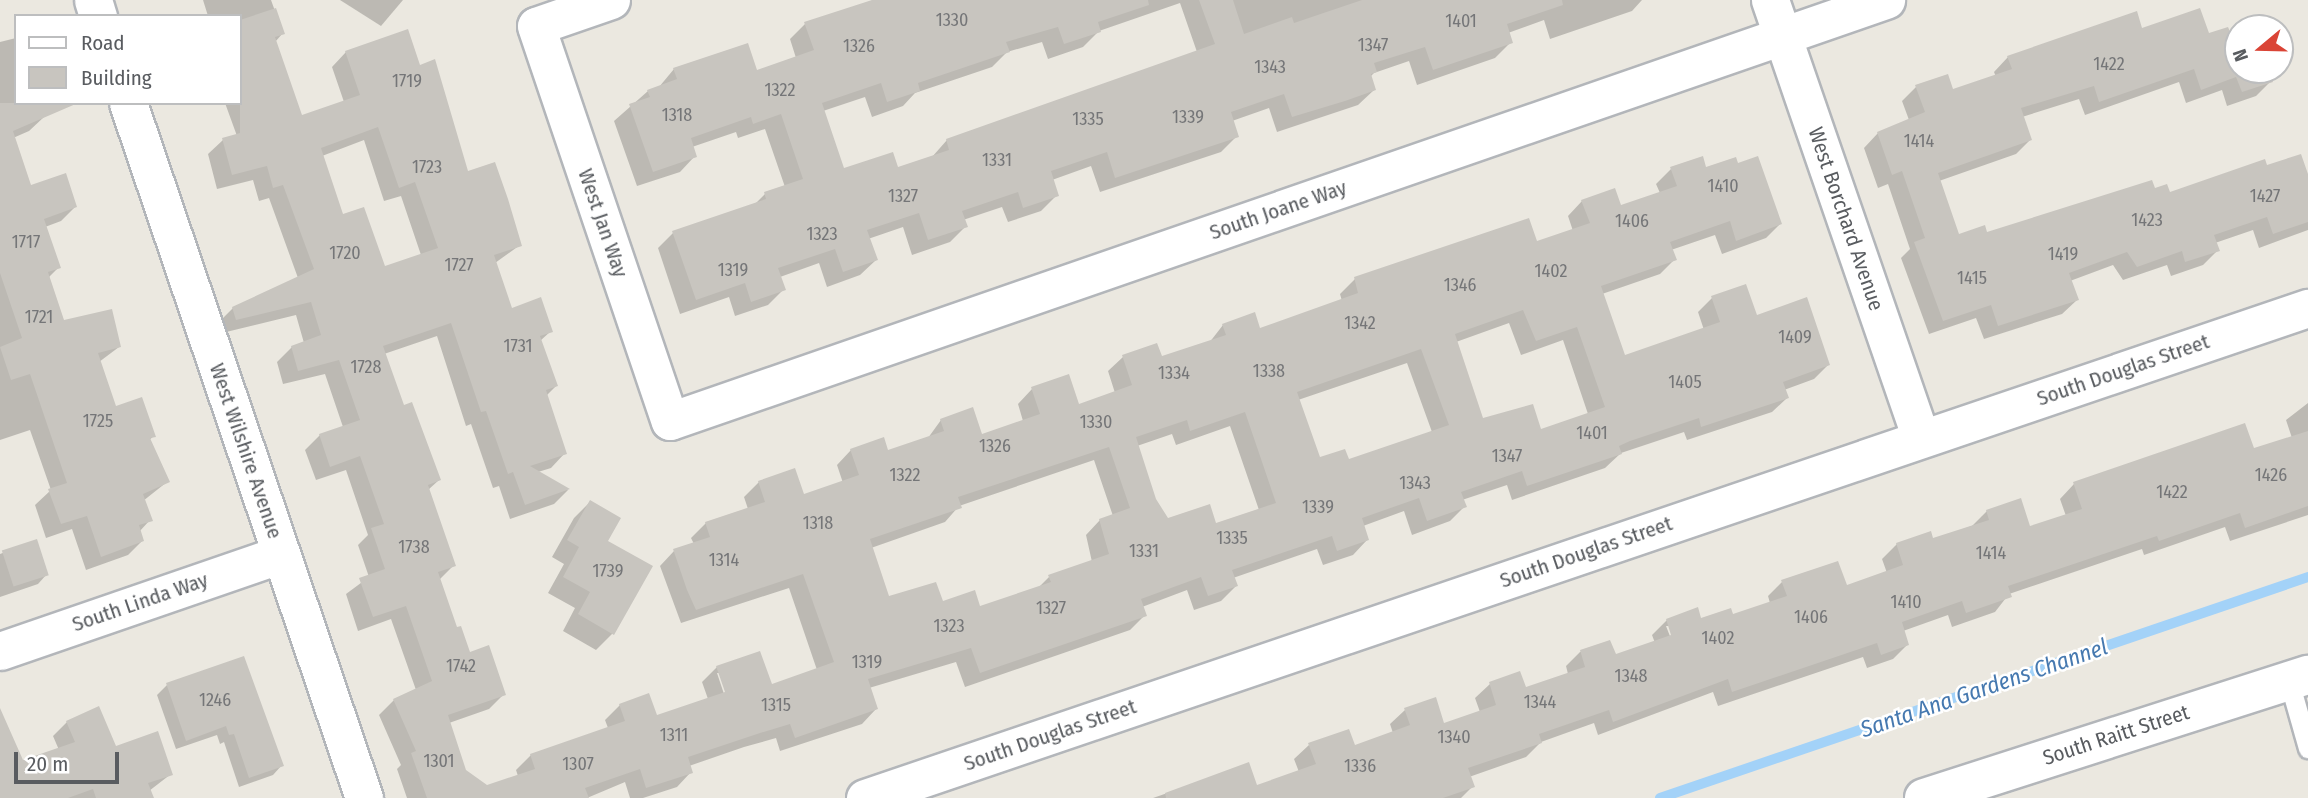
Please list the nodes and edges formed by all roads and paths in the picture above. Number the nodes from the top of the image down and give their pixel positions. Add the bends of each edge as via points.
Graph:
1 (611, 0) edge
2 (1770, 0) edge
3 (1886, 0) edge
4 (1782, 36) junction
5 (129, 105) edge
6 (2308, 308) edge
7 (670, 421) joint
8 (1921, 438) junction
9 (281, 554) junction
10 (0, 651) edge
11 (2298, 678) edge
12 (2308, 748) edge
13 (364, 798) edge
14 (866, 798) edge
15 (1924, 798) edge

1 - 7 street, West Jan Way via 536,26
2 - 4 street, West Borchard Avenue
3 - 4 street, South Joane Way
4 - 7 street, South Joane Way
4 - 8 street, West Borchard Avenue
5 - 9 street, West Wilshire Avenue
6 - 8 street, South Douglas Street
8 - 14 street, South Douglas Street
9 - 10 street, South Linda Way
9 - 13 street, West Wilshire Avenue
11 - 12 lane
11 - 15 street, South Raitt Street

